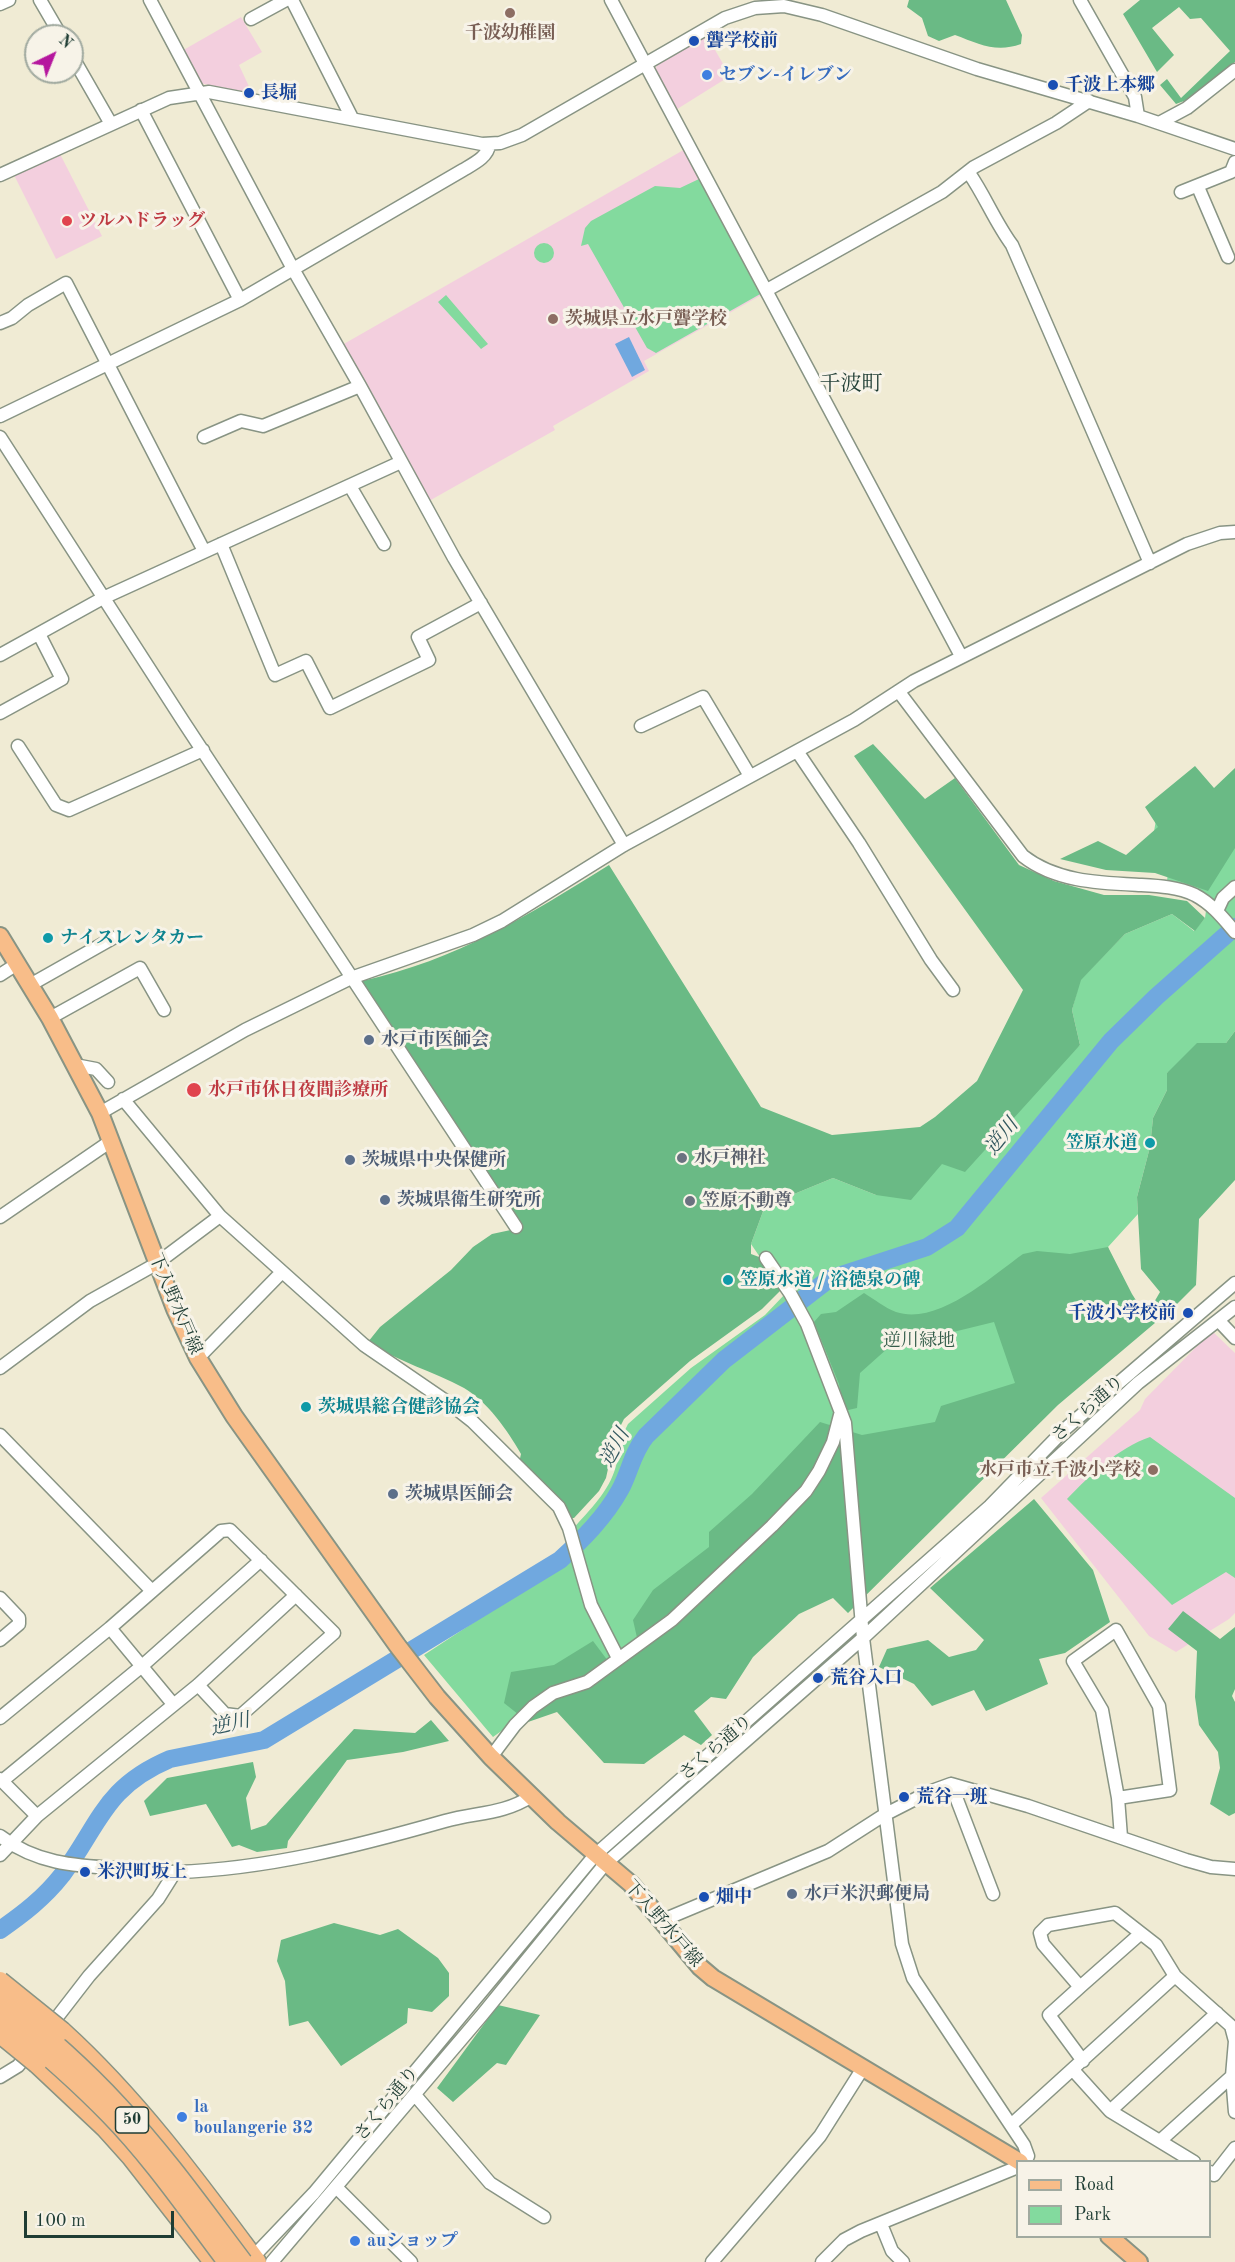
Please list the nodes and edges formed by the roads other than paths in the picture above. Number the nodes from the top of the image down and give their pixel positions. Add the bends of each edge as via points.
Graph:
1 (9, 0) edge
2 (40, 0) edge
3 (150, 0) edge
4 (286, 0) edge
5 (292, 0) edge
6 (611, 0) edge
7 (1080, 0) edge
8 (773, 3) edge
9 (0, 4) edge
10 (251, 20) dead end
11 (54, 24) edge
12 (645, 63) junction
13 (1235, 70) edge
14 (84, 77) edge
15 (197, 92) junction
16 (1089, 101) junction
17 (141, 110) junction
18 (1138, 116) junction
19 (352, 118) junction
20 (1159, 123) junction
21 (111, 124) junction
22 (489, 145) junction
23 (1235, 149) edge
24 (1235, 162) edge
25 (969, 173) junction
26 (0, 175) edge
27 (1198, 187) junction
28 (1181, 192) dead end
29 (1228, 257) dead end
30 (293, 270) junction
31 (767, 290) junction
32 (240, 300) junction
33 (0, 323) edge
34 (107, 366) junction
35 (360, 386) junction
36 (0, 416) edge
37 (0, 437) edge
38 (204, 437) dead end
39 (401, 462) junction
40 (350, 486) junction
41 (1235, 532) edge
42 (221, 544) junction
43 (384, 544) dead end
44 (204, 551) junction
45 (1150, 563) junction
46 (103, 598) junction
47 (481, 603) junction
48 (39, 634) junction
49 (0, 655) edge
50 (961, 656) junction
51 (899, 693) junction
52 (0, 713) edge
53 (641, 726) dead end
54 (18, 746) dead end
55 (203, 750) junction
56 (797, 751) junction
57 (750, 776) junction
58 (624, 845) junction
59 (1235, 886) edge
60 (1220, 914) junction
61 (1235, 932) edge
62 (0, 936) edge
63 (113, 938) dead end
64 (17, 964) junction
65 (0, 975) edge
66 (351, 978) junction
67 (30, 986) junction
68 (953, 990) dead end
69 (164, 1010) dead end
70 (50, 1018) junction
71 (75, 1065) junction
72 (108, 1082) dead end
73 (123, 1099) junction
74 (100, 1113) junction
75 (111, 1141) junction
76 (220, 1216) junction
77 (0, 1217) edge
78 (516, 1227) dead end
79 (766, 1258) dead end
80 (156, 1264) junction
81 (282, 1272) junction
82 (1235, 1283) edge
83 (1235, 1307) edge
84 (1218, 1321) junction
85 (1235, 1338) edge
86 (198, 1358) junction
87 (0, 1368) edge
88 (840, 1415) junction
89 (0, 1435) edge
90 (261, 1560) junction
91 (152, 1591) junction
92 (296, 1595) junction
93 (0, 1598) edge
94 (862, 1619) junction
95 (110, 1628) junction
96 (863, 1638) junction
97 (0, 1640) edge
98 (618, 1658) junction
99 (142, 1666) junction
100 (198, 1685) junction
101 (173, 1704) junction
102 (0, 1718) edge
103 (491, 1757) junction
104 (1, 1780) edge
105 (951, 1784) junction
106 (532, 1796) junction
107 (1118, 1798) junction
108 (884, 1815) junction
109 (37, 1816) junction
110 (0, 1836) edge
111 (1121, 1838) junction
112 (12, 1845) junction
113 (0, 1855) edge
114 (600, 1860) junction
115 (175, 1872) junction
116 (1234, 1872) edge
117 (993, 1894) dead end
118 (663, 1920) junction
119 (1140, 1934) junction
120 (1176, 1976) junction
121 (0, 1982) edge
122 (1080, 1987) junction
123 (0, 1998) edge
124 (1217, 2013) junction
125 (0, 2016) edge
126 (0, 2034) edge
127 (1083, 2061) junction
128 (863, 2068) junction
129 (1073, 2070) junction
130 (1232, 2076) junction
131 (0, 2077) edge
132 (415, 2095) junction
133 (1110, 2111) junction
134 (1235, 2112) edge
135 (1011, 2125) junction
136 (1161, 2140) junction
137 (1235, 2148) edge
138 (1017, 2160) edge
139 (1026, 2160) edge
140 (1191, 2160) edge
141 (1016, 2167) edge
142 (1211, 2173) edge
143 (337, 2188) junction
144 (544, 2217) dead end
145 (881, 2224) junction
146 (1111, 2238) edge
147 (250, 2261) edge
148 (213, 2262) edge
149 (227, 2262) edge
150 (272, 2262) edge
151 (411, 2262) edge
152 (712, 2262) edge
153 (822, 2262) edge
154 (902, 2262) edge
155 (1140, 2262) edge

1 - 9 street
2 - 11 street
3 - 15 street
4 - 10 street
5 - 19 street
6 - 12 street
7 - 18 street via 1135,97
8 - 12 street via 725,18
8 - 16 street via 822,15 978,69
12 - 22 street via 522,135
12 - 31 street
13 - 20 street via 1187,108
14 - 21 street
15 - 17 street
15 - 19 street
15 - 30 street
16 - 18 street
16 - 25 street
17 - 21 street
17 - 32 street
18 - 20 street
19 - 22 street
20 - 23 street
21 - 26 street
22 - 30 street via 489,150 463,170
24 - 27 street via 1231,172
25 - 31 street
25 - 45 street via 1012,245
27 - 28 street
27 - 29 street
30 - 32 street
30 - 35 street
31 - 50 street
32 - 34 street
33 - 34 street via 66,283
34 - 36 street
34 - 44 street
35 - 38 street via 262,426 241,421
35 - 39 street
37 - 46 street
39 - 40 street
39 - 47 street
40 - 42 street
40 - 43 street
41 - 45 street via 1201,538
42 - 44 street
42 - 47 street via 275,675 306,661 330,708 429,660 418,637
44 - 46 street
45 - 50 street
46 - 48 street
46 - 55 street
47 - 58 street
48 - 49 street
48 - 52 street via 62,679
50 - 51 street
51 - 56 street
51 - 60 street via 1023,856 1035,865 1054,874 1099,883 1180,890 1193,894
53 - 57 street via 704,697
54 - 55 street via 56,805 69,810
55 - 66 street
56 - 57 street
56 - 68 street
57 - 58 street
58 - 66 street via 502,921
59 - 60 street via 1223,898
60 - 61 street
62 - 64 main road, 下入野水戸線
63 - 67 street
64 - 65 street
64 - 67 main road, 下入野水戸線
66 - 73 street via 245,1030
66 - 78 street
67 - 70 main road, 下入野水戸線
69 - 70 street via 140,968
70 - 71 main road, 下入野水戸線
71 - 72 street via 96,1069
71 - 74 main road, 下入野水戸線
73 - 74 street
73 - 76 street
74 - 75 main road, 下入野水戸線
75 - 77 street
75 - 80 main road, 下入野水戸線
76 - 80 street
76 - 81 street
79 - 88 street via 803,1317 832,1384
80 - 86 main road, 下入野水戸線
80 - 87 street via 90,1301
81 - 86 street
81 - 98 street via 364,1345 472,1421 559,1507 591,1605
82 - 94 street, さくら通り via 1065,1429 990,1506
83 - 84 street, さくら通り
84 - 85 street
84 - 96 street, さくら通り via 1138,1383
86 - 103 main road, 下入野水戸線 via 234,1416 396,1645
88 - 94 street via 845,1424
88 - 98 street via 833,1442 806,1491 690,1606
89 - 91 street
90 - 91 street via 230,1530 221,1531
90 - 92 street
90 - 99 street
91 - 95 street
92 - 100 street
92 - 100 street via 334,1633 240,1716 225,1714
93 - 97 street via 19,1618 19,1624
94 - 96 street
94 - 114 street, さくら通り
95 - 99 street
95 - 102 street
96 - 108 street
96 - 114 street, さくら通り
98 - 103 street via 587,1682 554,1693 532,1707
99 - 101 street
99 - 104 street
100 - 101 street
101 - 109 street
103 - 106 main road, 下入野水戸線
104 - 109 street
105 - 108 street
105 - 111 street
105 - 117 street
106 - 114 main road, 下入野水戸線
106 - 115 street via 500,1812 449,1820 348,1848 284,1860
107 - 107 street via 1102,1710 1073,1661 1116,1630 1160,1706 1170,1790
107 - 111 street
108 - 118 street via 828,1851
108 - 135 street via 902,1944 913,1978
109 - 112 street
110 - 112 street
111 - 116 street
112 - 113 street
112 - 115 street via 52,1862
114 - 118 main road, 下入野水戸線 via 631,1884
114 - 132 street, さくら通り
114 - 147 street, さくら通り via 314,2193
115 - 131 street via 158,1899 89,1976 18,2066
118 - 128 main road, 下入野水戸線 via 713,1978
119 - 120 street via 1156,1945
119 - 122 street
119 - 122 street via 1115,1913 1048,1925 1040,1932 1043,1944
120 - 124 street
120 - 127 street
121 - 147 highway, bridge via 109,2075 152,2125
122 - 127 street via 1049,2014
123 - 147 highway, 50, bridge via 76,2062 118,2105
124 - 130 street via 1231,2026 1235,2041
124 - 133 street
125 - 149 highway, 50, bridge via 68,2073 111,2116
126 - 148 highway, bridge via 105,2128
127 - 129 street
128 - 138 main road, 下入野水戸線
128 - 152 street via 820,2136
129 - 133 street
129 - 135 street
130 - 134 street
130 - 136 street
132 - 143 street, さくら通り
132 - 144 street via 490,2183
133 - 136 street
135 - 139 street via 1024,2145
136 - 140 street
137 - 142 street via 1214,2175
141 - 145 street
143 - 150 street, さくら通り
143 - 151 street
145 - 153 street via 844,2240
145 - 154 street via 892,2251
146 - 155 main road

